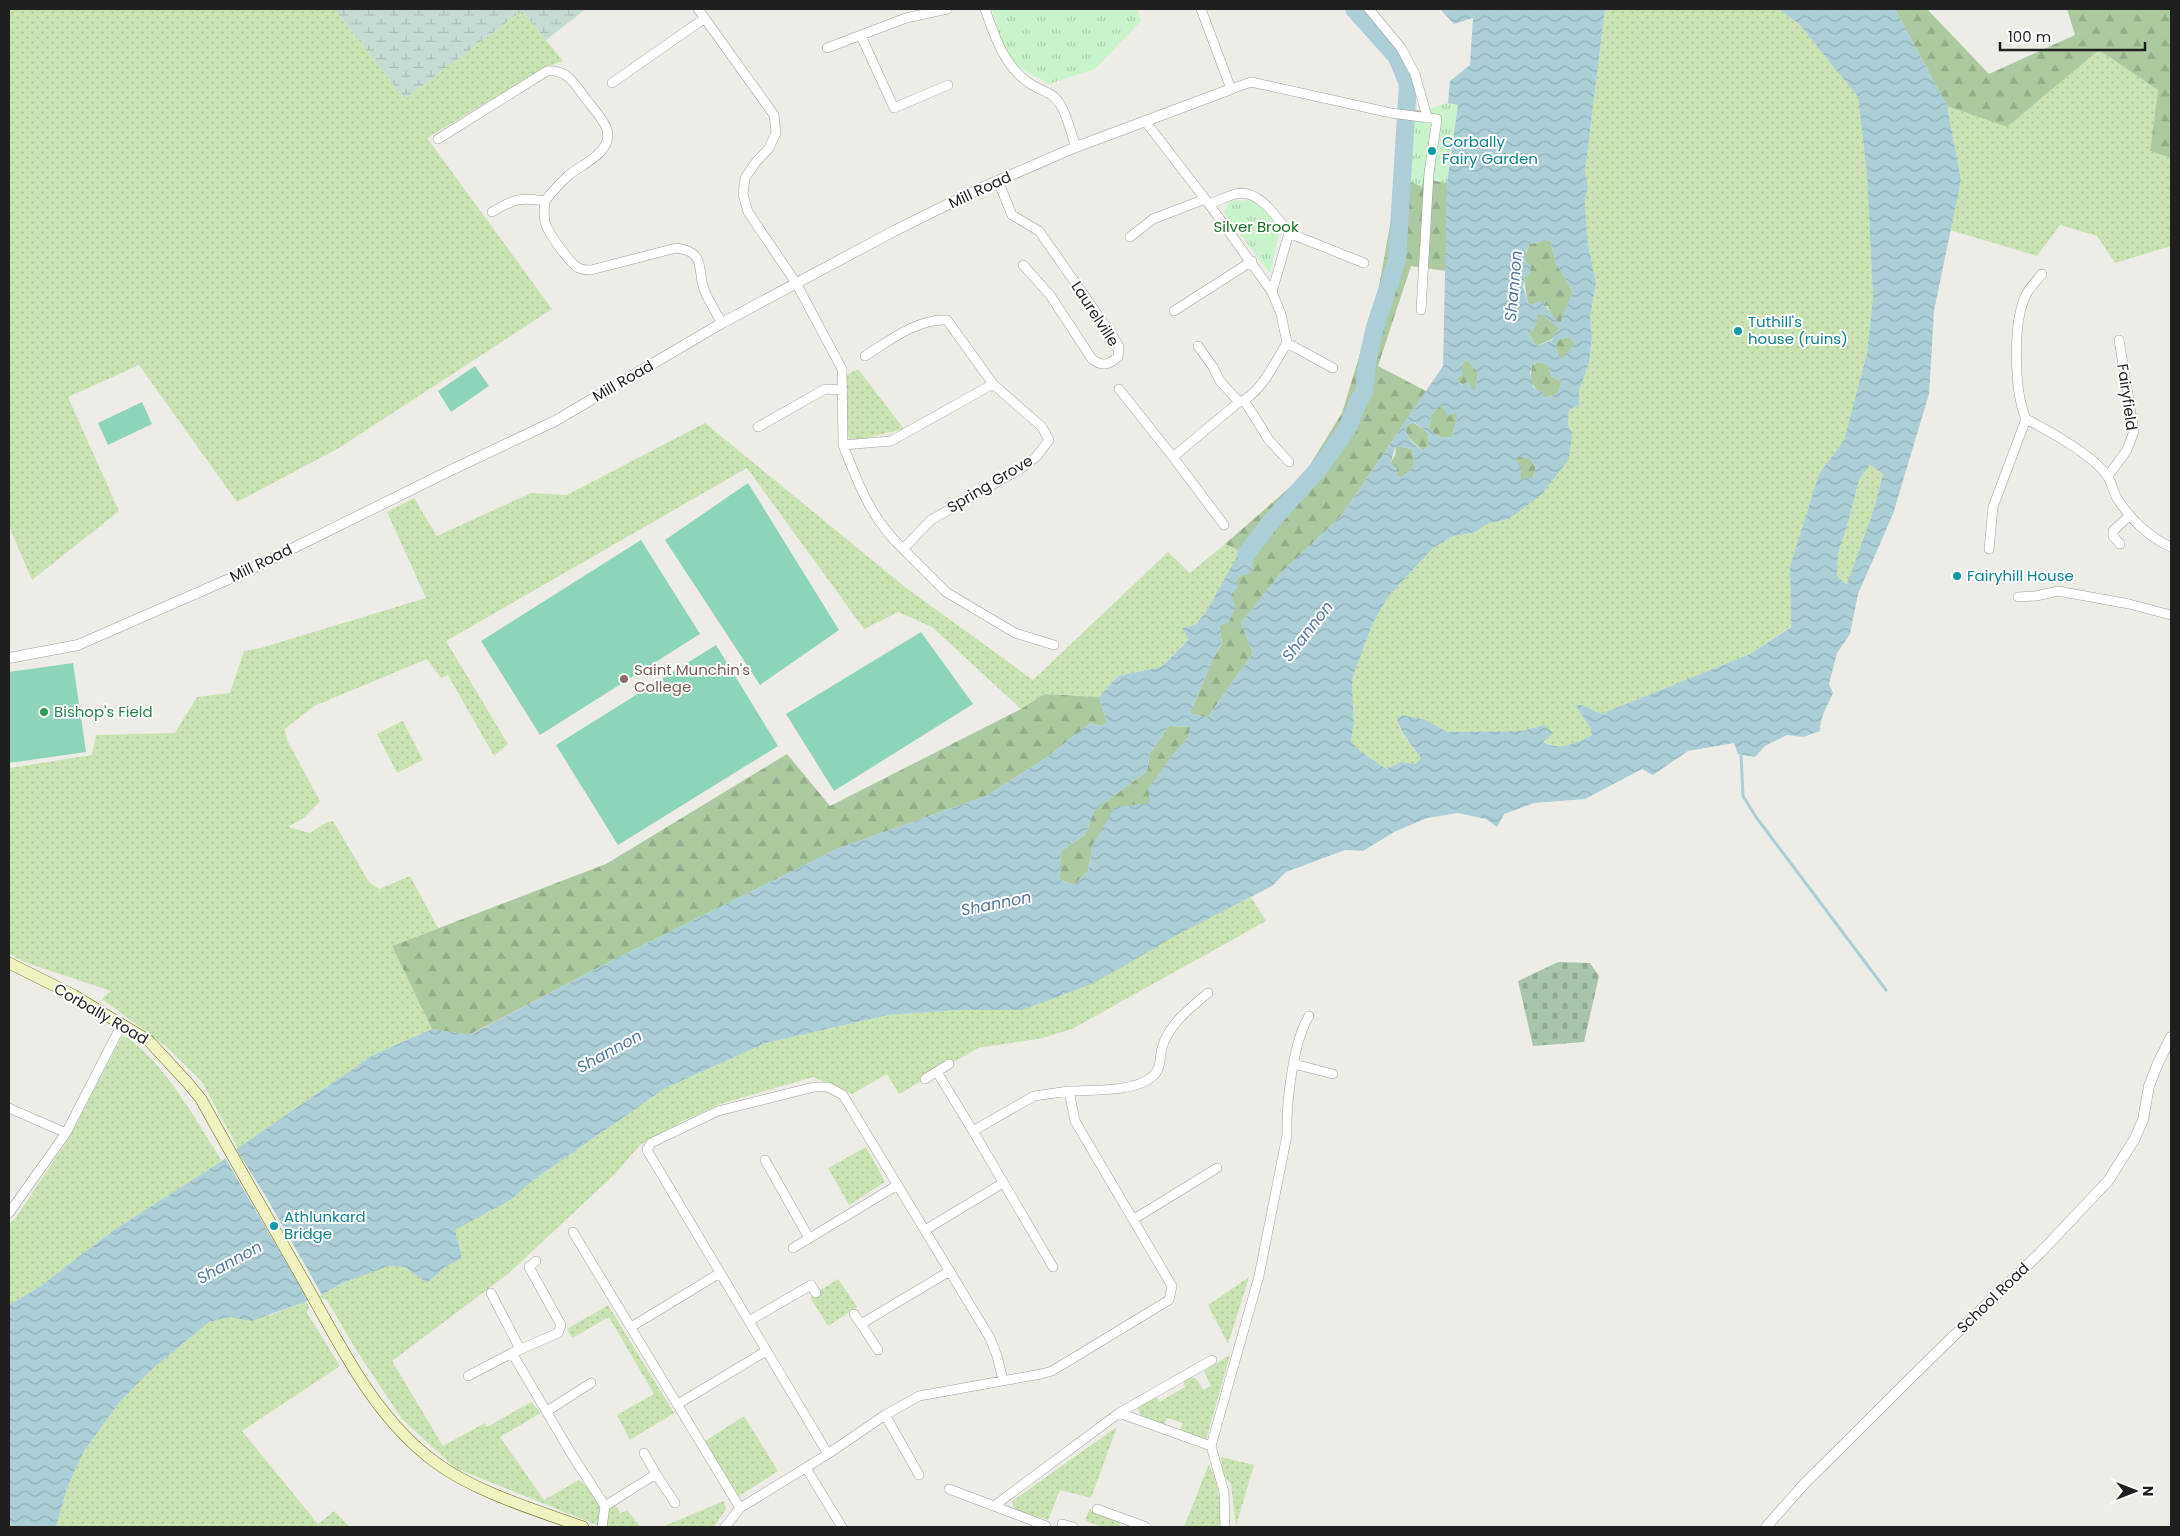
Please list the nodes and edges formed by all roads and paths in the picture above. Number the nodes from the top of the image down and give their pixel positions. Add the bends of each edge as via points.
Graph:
1 (698, 9) edge
2 (947, 9) edge
3 (985, 9) edge
4 (1201, 9) edge
5 (1369, 9) edge
6 (705, 18) junction
7 (861, 36) junction
8 (827, 48) dead end
9 (612, 83) dead end
10 (948, 85) dead end
11 (1231, 89) junction
12 (1426, 118) junction
13 (1144, 121) junction
14 (438, 139) dead end
15 (1076, 148) junction
16 (998, 181) junction
17 (545, 201) junction
18 (1207, 201) junction
19 (492, 212) dead end
20 (1289, 233) junction
21 (1130, 237) dead end
22 (1252, 261) junction
23 (1364, 263) dead end
24 (1023, 265) dead end
25 (2042, 274) dead end
26 (796, 283) junction
27 (1272, 292) junction
28 (1421, 310) dead end
29 (1174, 311) dead end
30 (722, 324) junction
31 (2119, 340) dead end
32 (1287, 343) junction
33 (1198, 346) dead end
34 (865, 356) dead end
35 (1333, 368) dead end
36 (993, 384) junction
37 (1119, 389) dead end
38 (843, 390) junction
39 (1242, 401) junction
40 (2026, 419) junction
41 (758, 427) dead end
42 (843, 445) junction
43 (1173, 457) junction
44 (1289, 462) dead end
45 (2108, 476) junction
46 (2130, 514) junction
47 (1224, 525) dead end
48 (2120, 544) dead end
49 (2171, 547) edge
50 (903, 549) junction
51 (1989, 549) dead end
52 (2018, 597) dead end
53 (2171, 615) edge
54 (1054, 645) dead end
55 (9, 658) edge
56 (9, 964) edge
57 (1208, 993) dead end
58 (1309, 1016) dead end
59 (122, 1024) junction
60 (2171, 1037) edge
61 (949, 1064) dead end
62 (1294, 1064) junction
63 (937, 1072) junction
64 (1333, 1074) dead end
65 (925, 1078) dead end
66 (1070, 1091) junction
67 (9, 1108) edge
68 (973, 1131) junction
69 (66, 1134) junction
70 (765, 1160) dead end
71 (1217, 1168) dead end
72 (1003, 1183) junction
73 (896, 1186) junction
74 (9, 1213) edge
75 (1134, 1219) junction
76 (925, 1230) junction
77 (574, 1232) dead end
78 (809, 1238) junction
79 (793, 1248) dead end
80 (529, 1267) dead end
81 (1053, 1268) dead end
82 (950, 1271) junction
83 (720, 1273) junction
84 (490, 1293) dead end
85 (816, 1293) dead end
86 (854, 1314) dead end
87 (749, 1321) junction
88 (861, 1324) junction
89 (631, 1327) junction
90 (766, 1350) junction
91 (878, 1350) dead end
92 (516, 1351) junction
93 (1212, 1360) dead end
94 (468, 1376) dead end
95 (1003, 1380) junction
96 (591, 1383) dead end
97 (678, 1404) junction
98 (547, 1411) junction
99 (1119, 1412) junction
100 (885, 1415) junction
101 (1211, 1446) junction
102 (644, 1453) dead end
103 (828, 1454) junction
104 (806, 1468) junction
105 (656, 1474) junction
106 (919, 1475) dead end
107 (949, 1489) dead end
108 (675, 1503) dead end
109 (605, 1506) junction
110 (994, 1506) junction
111 (740, 1508) junction
112 (1097, 1509) dead end
113 (1062, 1524) dead end
114 (1126, 1524) edge
115 (1046, 1526) edge
116 (583, 1527) edge
117 (602, 1527) edge
118 (725, 1527) edge
119 (842, 1527) edge
120 (1073, 1527) edge
121 (1146, 1527) edge
122 (1225, 1527) edge
123 (1766, 1527) edge

1 - 6 street
2 - 7 street via 906,18
3 - 15 street via 995,38 1012,69 1032,85 1054,96 1060,104
4 - 11 street
5 - 12 street via 1401,48 1415,74
6 - 9 street
6 - 26 street via 774,115 776,133 769,148 745,178 742,194 748,212
7 - 8 street
7 - 10 street via 894,108
11 - 12 street via 1251,82
11 - 13 street, Mill Road
12 - 28 street via 1436,119 1429,173
13 - 15 street, Mill Road
13 - 18 street
14 - 17 street via 547,71 565,74 606,128 607,138 598,155 568,176
15 - 16 street, Mill Road
16 - 24 street, Laurelville via 1012,214 1039,231 1114,338 1119,347 1118,357 1109,364 1099,365 1092,359 1050,295
16 - 26 street, Mill Road
17 - 19 street via 512,200
17 - 30 street via 546,224 578,268 591,270 676,248 695,254 700,262 705,292
18 - 20 street via 1237,194 1252,195
18 - 21 street via 1153,219
18 - 22 street
20 - 23 street
20 - 27 street
22 - 27 street
22 - 29 street
25 - 40 street via 2027,293 2017,343 2018,394
26 - 30 street, Mill Road
26 - 38 street via 842,369
27 - 32 street
30 - 55 street, Mill Road via 555,421 245,572 78,645
31 - 45 street, Fairyfield via 2134,431 2127,450
32 - 35 street
32 - 39 street via 1263,382
33 - 39 street via 1220,381
34 - 36 street via 903,332 937,320 947,320
36 - 42 street via 891,441
36 - 50 street, Spring Grove via 1042,427 1049,440 1036,457 1020,469 931,520
37 - 43 street
38 - 41 street via 825,389
38 - 42 street
39 - 43 street
39 - 44 street
40 - 45 street via 2066,441
40 - 51 street via 1993,507
42 - 50 street via 870,508
43 - 47 street
45 - 46 street via 2116,497
46 - 48 street via 2113,531
46 - 49 street via 2153,537
50 - 54 street via 946,592 1014,633
52 - 53 street via 2058,592
56 - 59 main road, Corbally Road
57 - 66 street via 1180,1016 1162,1048 1160,1066 1150,1078 1115,1089
58 - 62 street via 1302,1028
59 - 69 street
59 - 116 main road, Corbally Road via 149,1041 201,1099 375,1400 404,1436 456,1477
60 - 123 street, School Road via 2149,1086 2143,1120 2108,1180 2040,1253 1805,1483
61 - 63 street
62 - 64 street
62 - 101 street via 1286,1117 1287,1135 1259,1276
63 - 65 street
63 - 68 street
66 - 68 street via 1034,1096
66 - 75 street via 1075,1121
67 - 69 street
68 - 72 street
69 - 74 street
70 - 78 street
71 - 75 street
72 - 76 street
72 - 81 street
73 - 76 street
73 - 78 street
73 - 83 street via 843,1095 828,1087 814,1087 718,1111 651,1143 647,1150
75 - 95 street via 1172,1286 1169,1300 1052,1371
76 - 82 street
77 - 89 street
78 - 79 street
80 - 92 street via 561,1325 558,1333
82 - 88 street
82 - 95 street via 990,1338
83 - 87 street
83 - 89 street
84 - 92 street
85 - 87 street via 811,1285
86 - 88 street
87 - 90 street
88 - 91 street
89 - 97 street
90 - 97 street
90 - 103 street
92 - 94 street
92 - 98 street
93 - 99 street
95 - 100 street via 919,1396
96 - 98 street
97 - 111 street
98 - 109 street
99 - 101 street
99 - 110 street
100 - 103 street
100 - 106 street
101 - 122 street via 1224,1492
102 - 105 street
103 - 104 street
104 - 111 street
104 - 119 street
105 - 108 street
105 - 109 street
107 - 110 street
109 - 117 street
110 - 115 street
111 - 118 street
112 - 114 street
113 - 120 street
114 - 121 street

